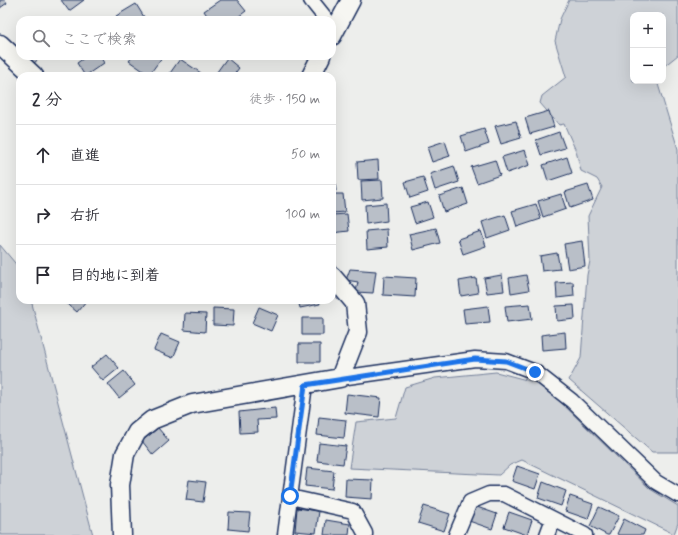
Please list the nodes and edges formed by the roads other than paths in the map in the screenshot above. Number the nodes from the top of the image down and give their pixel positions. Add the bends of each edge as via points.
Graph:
1 (311, 0) edge
2 (351, 0) edge
3 (322, 16) edge
4 (336, 22) edge
5 (0, 44) edge
6 (16, 59) edge
7 (17, 60) edge
8 (319, 60) edge
9 (30, 72) edge
10 (312, 72) edge
11 (336, 281) edge
12 (340, 378) junction
13 (305, 385) junction
14 (678, 495) edge
15 (290, 496) junction
16 (553, 519) junction
17 (122, 535) edge
18 (285, 535) edge
19 (365, 535) edge
20 (456, 535) edge
21 (547, 535) edge
22 (585, 535) edge

1 - 3 street
2 - 4 street
5 - 6 street
7 - 9 street
8 - 10 street
11 - 12 street via 354,303 358,332
12 - 13 street
12 - 14 street via 475,359 506,361 535,372 572,401 656,482
13 - 15 street
13 - 17 street via 192,404 152,420 137,432 125,454 120,485
15 - 18 street
15 - 19 street via 354,511
16 - 20 street via 504,494 488,494 470,502
16 - 21 street
16 - 22 street

